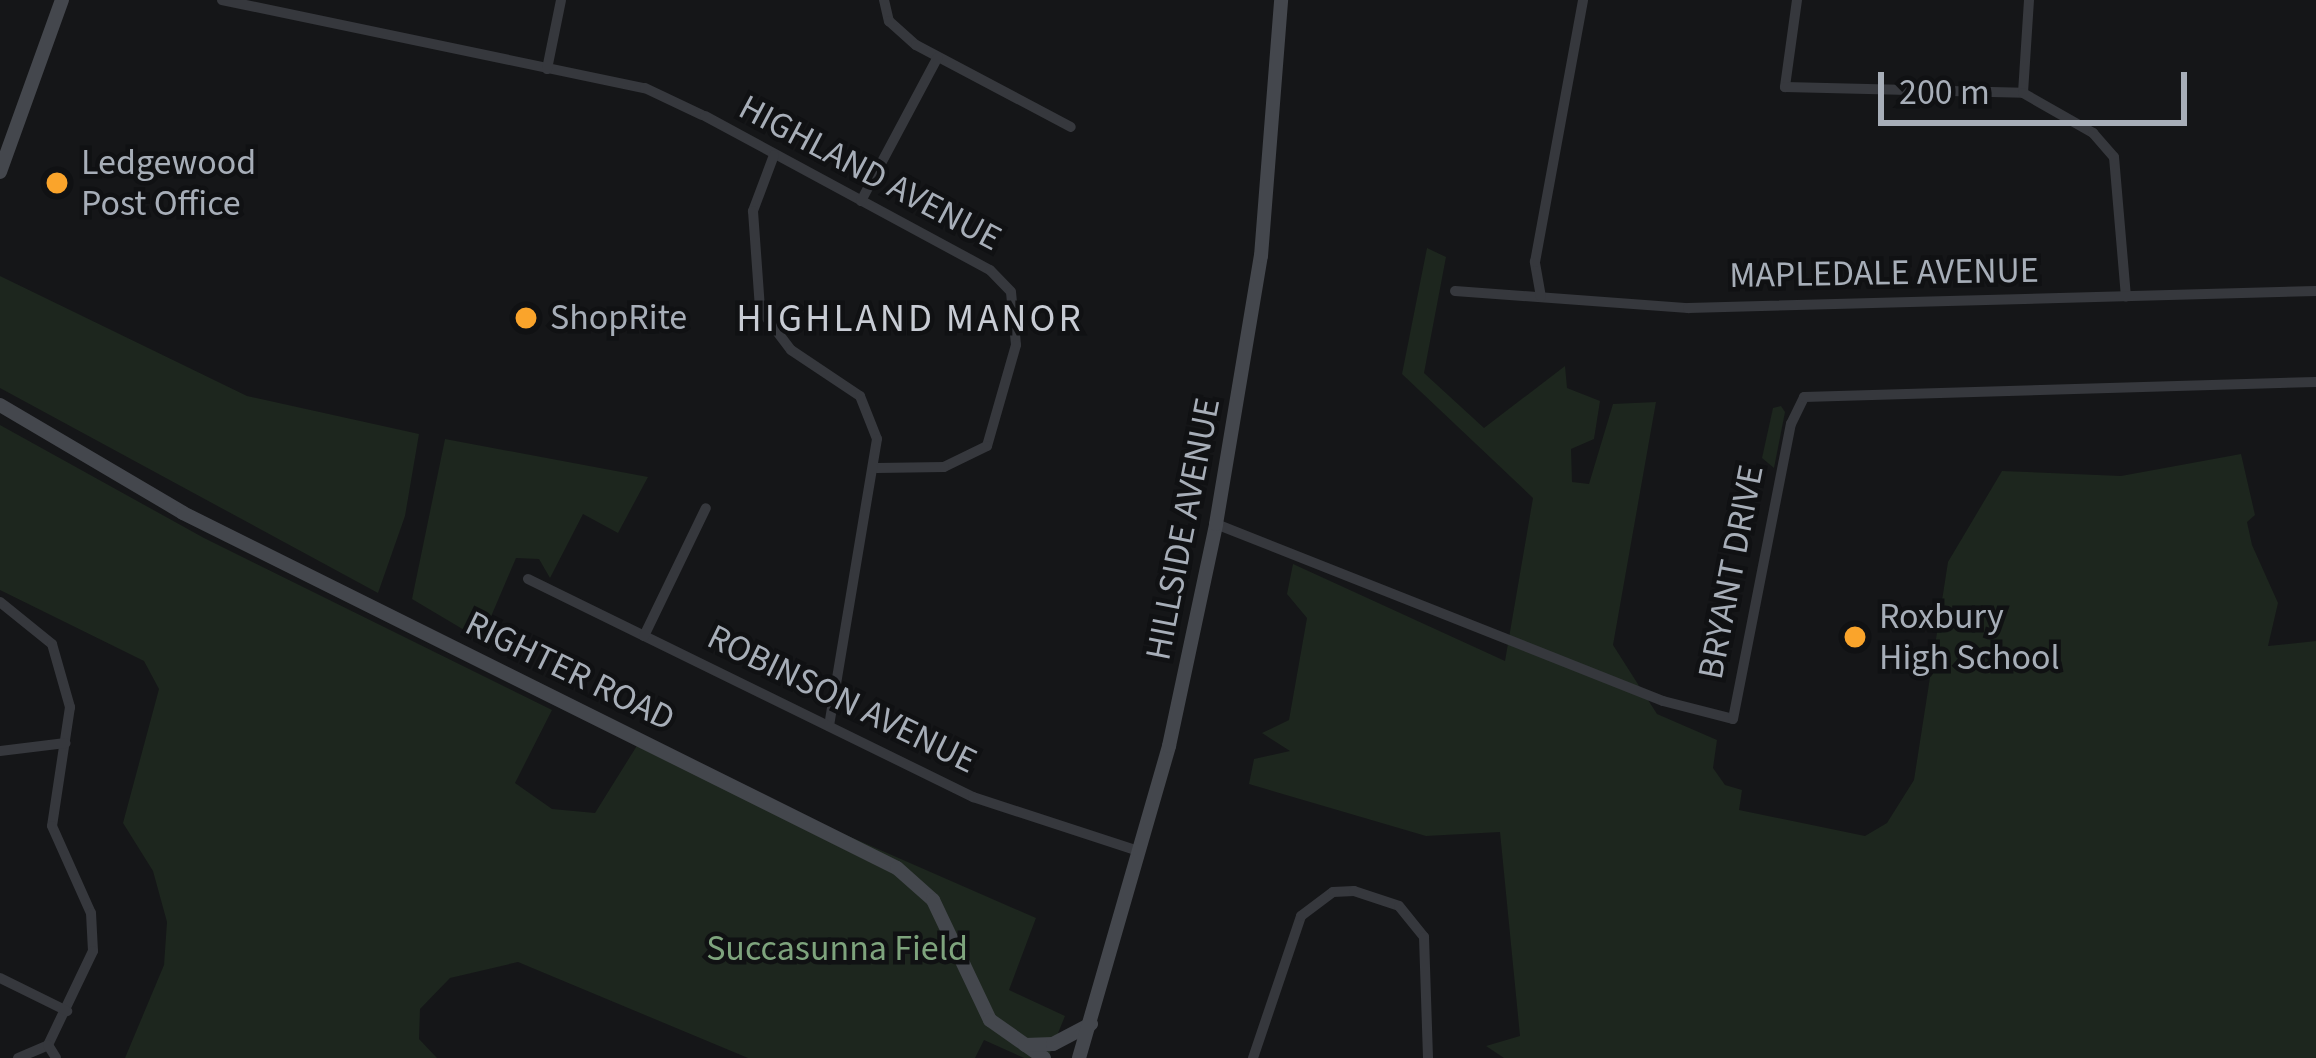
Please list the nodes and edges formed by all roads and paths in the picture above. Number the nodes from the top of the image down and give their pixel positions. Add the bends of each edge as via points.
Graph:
1 (62, 0) edge
2 (222, 0) edge
3 (561, 0) edge
4 (884, 0) edge
5 (1281, 0) edge
6 (1583, 0) edge
7 (1797, 0) edge
8 (2030, 0) edge
9 (938, 57) junction
10 (547, 69) junction
11 (2023, 93) junction
12 (1071, 127) dead end
13 (775, 155) junction
14 (0, 172) edge
15 (861, 201) junction
16 (1455, 291) dead end
17 (2316, 291) edge
18 (2126, 296) junction
19 (1541, 297) junction
20 (2316, 382) edge
21 (0, 405) edge
22 (877, 468) junction
23 (706, 508) dead end
24 (1216, 524) junction
25 (528, 579) dead end
26 (0, 602) edge
27 (644, 636) junction
28 (829, 726) junction
29 (66, 743) junction
30 (0, 751) edge
31 (1138, 851) junction
32 (0, 978) edge
33 (67, 1011) junction
34 (1091, 1024) junction
35 (1020, 1044) junction
36 (48, 1045) junction
37 (18, 1058) edge
38 (56, 1058) edge
39 (1044, 1058) edge
40 (1079, 1058) edge
41 (1253, 1058) edge
42 (1427, 1058) edge

1 - 14 street
2 - 10 street, HIGHLAND AVENUE
3 - 10 street
4 - 9 street via 898,33
5 - 24 street, HILLSIDE AVENUE via 1262,256
6 - 19 street via 1535,262
7 - 11 street via 1785,87
8 - 11 street
9 - 12 street
9 - 15 street
10 - 13 street, HIGHLAND AVENUE via 652,90
11 - 18 street via 2093,133 2114,157
13 - 15 street, HIGHLAND AVENUE
13 - 22 street via 752,211 760,309 791,350 860,396 874,427
15 - 22 street, HIGHLAND AVENUE via 998,275 1019,316 987,446 944,467
16 - 19 street, MAPLEDALE AVENUE
17 - 18 street, MAPLEDALE AVENUE
18 - 19 street, MAPLEDALE AVENUE via 1688,308
20 - 24 street, BRYANT DRIVE via 1804,397 1791,424 1733,719 1663,701
21 - 35 street, RIGHTER ROAD via 183,513 897,868 933,900 983,1010
22 - 28 street
23 - 27 street
24 - 31 street, HILLSIDE AVENUE via 1180,701
25 - 27 street, ROBINSON AVENUE
26 - 29 street via 34,625 62,663
27 - 28 street, ROBINSON AVENUE
28 - 31 street, ROBINSON AVENUE via 973,797
29 - 30 street
29 - 33 street via 52,826 94,931
31 - 34 street, HILLSIDE AVENUE
32 - 33 street
33 - 36 street
34 - 35 street via 1053,1044
34 - 40 street, HILLSIDE AVENUE
35 - 39 street, RIGHTER ROAD
36 - 37 street
36 - 38 street
41 - 42 street via 1301,916 1333,892 1354,892 1399,906 1424,937

